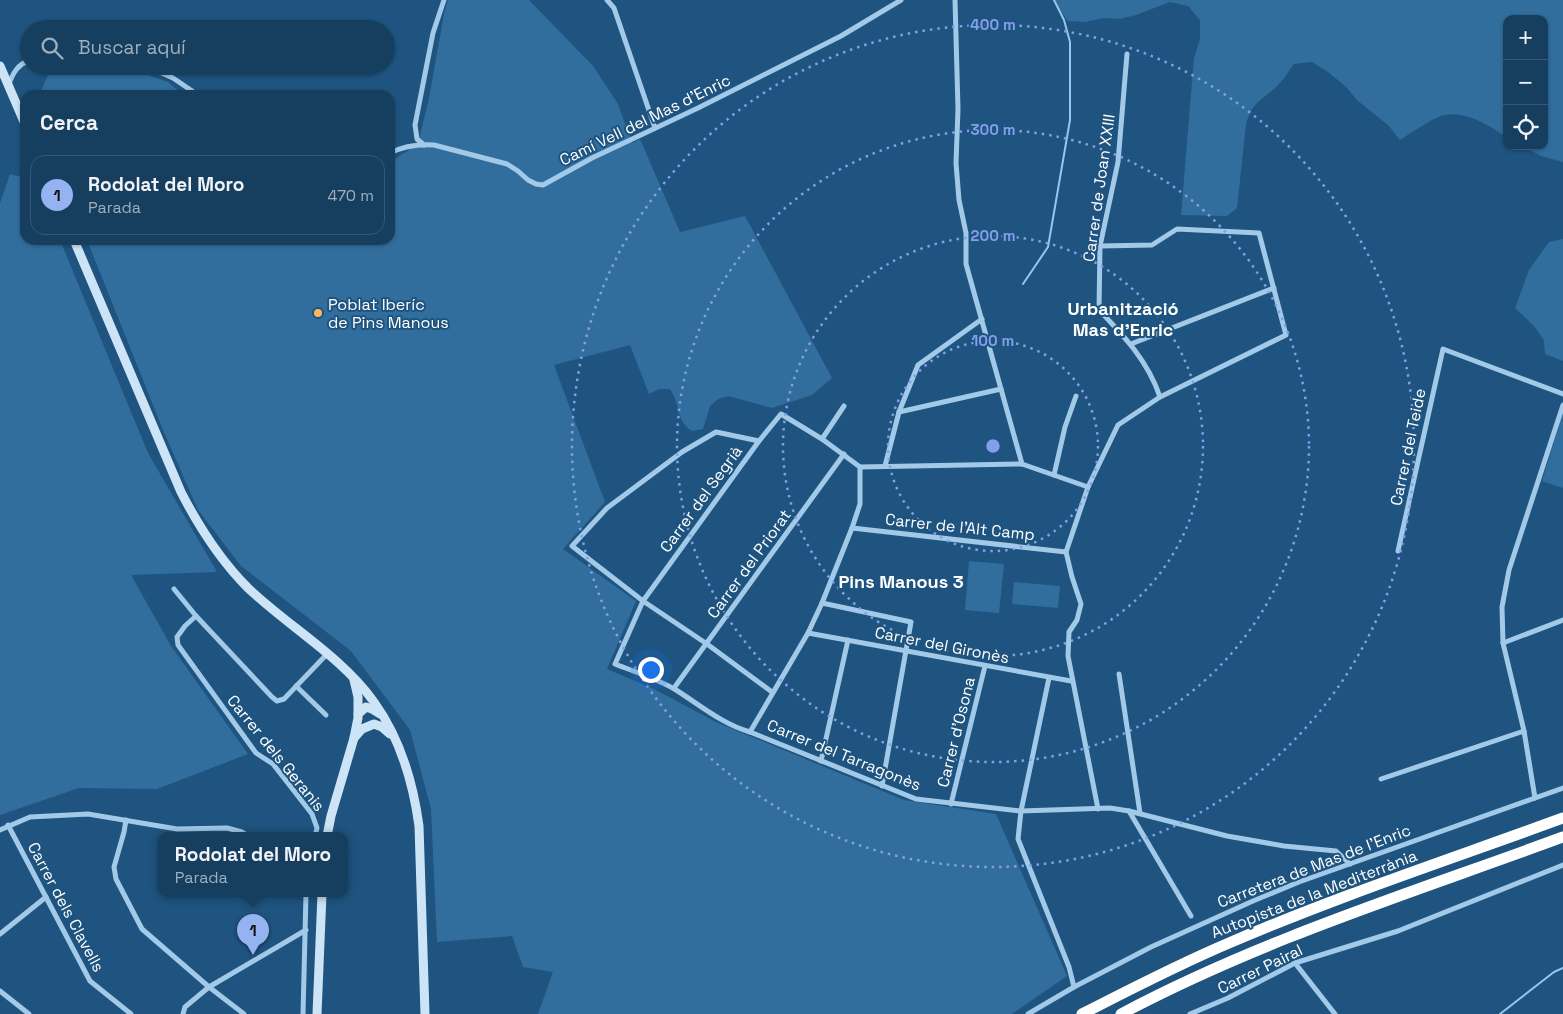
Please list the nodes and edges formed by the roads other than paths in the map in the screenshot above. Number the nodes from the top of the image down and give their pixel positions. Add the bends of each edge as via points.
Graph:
1 (444, 0) edge
2 (607, 0) edge
3 (901, 0) edge
4 (955, 0) edge
5 (1127, 54) dead end
6 (0, 66) edge
7 (20, 66) edge
8 (166, 75) edge
9 (8, 86) junction
10 (191, 90) edge
11 (20, 113) edge
12 (656, 128) junction
13 (424, 144) junction
14 (395, 150) edge
15 (76, 245) edge
16 (1100, 246) junction
17 (1274, 288) junction
18 (982, 319) junction
19 (1131, 344) junction
20 (1001, 389) junction
21 (1563, 394) edge
22 (1076, 396) dead end
23 (1160, 397) junction
24 (1563, 405) edge
25 (844, 406) dead end
26 (899, 412) junction
27 (822, 439) junction
28 (759, 441) junction
29 (844, 454) junction
30 (1022, 464) junction
31 (885, 466) junction
32 (860, 467) junction
33 (1054, 474) junction
34 (1088, 487) junction
35 (852, 528) junction
36 (1066, 552) junction
37 (1398, 552) dead end
38 (174, 590) dead end
39 (643, 601) junction
40 (822, 603) junction
41 (196, 616) junction
42 (1563, 620) edge
43 (808, 633) junction
44 (848, 640) junction
45 (1503, 643) junction
46 (707, 644) junction
47 (906, 651) junction
48 (328, 653) junction
49 (985, 666) junction
50 (1118, 674) dead end
51 (353, 678) junction
52 (1049, 678) junction
53 (1072, 681) junction
54 (296, 686) junction
55 (674, 688) junction
56 (772, 692) junction
57 (375, 706) junction
58 (326, 715) dead end
59 (358, 716) junction
60 (370, 725) junction
61 (1524, 731) junction
62 (750, 732) junction
63 (394, 737) junction
64 (354, 738) junction
65 (821, 761) junction
66 (1381, 778) dead end
67 (882, 786) junction
68 (1563, 788) edge
69 (1535, 798) junction
70 (951, 804) junction
71 (1098, 809) junction
72 (1021, 811) junction
73 (1128, 811) junction
74 (1140, 813) junction
75 (1563, 818) edge
76 (126, 820) junction
77 (8, 825) junction
78 (0, 830) edge
79 (242, 832) edge
80 (316, 832) edge
81 (328, 832) edge
82 (1563, 837) edge
83 (1350, 864) junction
84 (1563, 865) edge
85 (46, 897) junction
86 (306, 897) edge
87 (322, 897) edge
88 (1191, 916) dead end
89 (306, 930) junction
90 (0, 934) edge
91 (1295, 963) junction
92 (209, 987) junction
93 (1074, 987) junction
94 (0, 991) edge
95 (29, 1014) edge
96 (131, 1014) edge
97 (183, 1014) edge
98 (244, 1014) edge
99 (303, 1014) edge
100 (317, 1014) edge
101 (426, 1014) edge
102 (1028, 1014) edge
103 (1082, 1014) edge
104 (1121, 1014) edge
105 (1190, 1014) edge
106 (1336, 1014) edge

1 - 13 street via 433,33 416,126 417,139
2 - 12 street via 614,8
3 - 12 street, Camí Vell del Mas d'Enric via 841,36
4 - 18 street via 959,200 966,233 966,264
5 - 16 street, Carrer de Joan XXIII via 1118,162
6 - 9 main road
7 - 9 street
8 - 10 street
9 - 11 main road
12 - 13 street, Camí Vell del Mas d'Enric via 543,185 528,180 507,164
13 - 14 street, Camí Vell del Mas d'Enric
15 - 48 main road via 181,492 200,528 249,588
16 - 17 street via 1152,245 1176,229 1259,233
16 - 19 street, Carrer de Joan XXIII via 1099,310
17 - 19 street
17 - 23 street via 1286,335
18 - 20 street
18 - 26 street via 918,365
19 - 23 street, Carrer de Joan XXIII via 1156,384
20 - 26 street
20 - 30 street
21 - 37 street, Carrer del Teide via 1443,349
22 - 33 street
23 - 34 street via 1118,425
24 - 45 street via 1509,570 1502,606
25 - 27 street
26 - 31 street
27 - 28 street, Carrer del Segrià via 781,414
27 - 29 street
28 - 39 street, Carrer del Segrià
28 - 39 street via 716,432 682,452 607,508 572,546
29 - 32 street
29 - 46 street, Carrer del Priorat
30 - 31 street
30 - 33 street
31 - 32 street
32 - 35 street via 860,504
33 - 34 street
34 - 36 street
35 - 36 street, Carrer de l'Alt Camp
35 - 40 street
36 - 53 street via 1080,604 1069,632
38 - 41 street
39 - 46 street
39 - 55 street, Carrer del Tarragonès via 615,664
40 - 43 street
40 - 47 street via 911,622
41 - 54 street via 277,701 284,699
41 - 80 street, Carrer dels Geranis via 177,636 178,645 256,753 272,764 312,814
42 - 45 street
43 - 44 street, Carrer del Gironès
43 - 56 street
44 - 47 street, Carrer del Gironès
44 - 65 street
45 - 61 street
46 - 55 street, Carrer del Priorat
46 - 56 street
47 - 49 street, Carrer del Gironès
47 - 67 street
48 - 51 main road
48 - 54 street
49 - 52 street, Carrer del Gironès
49 - 70 street, Carrer d'Osona
50 - 74 street
51 - 57 main road
51 - 59 main road
52 - 53 street, Carrer del Gironès
52 - 72 street
53 - 71 street
54 - 58 street
55 - 62 street, Carrer del Tarragonès via 709,712
56 - 62 street
57 - 59 main road via 366,707
57 - 60 main road via 377,719
57 - 63 main road
59 - 60 main road via 363,726
59 - 64 main road
60 - 63 main road via 382,727
60 - 64 main road
61 - 66 street
61 - 69 street
62 - 65 street, Carrer del Tarragonès
63 - 101 main road via 409,775 419,826
64 - 81 main road
65 - 67 street, Carrer del Tarragonès
67 - 70 street, Carrer del Tarragonès via 916,799
68 - 69 street, Carretera de Mas de l'Enric
69 - 83 street, Carretera de Mas de l'Enric
70 - 72 street, Carrer del Tarragonès
71 - 72 street, Carrer del Tarragonès
71 - 73 street, Carrer del Tarragonès
72 - 93 street via 1018,839
73 - 74 street, Carrer del Tarragonès
73 - 88 street
74 - 83 street, Carrer del Tarragonès via 1227,836 1336,851
75 - 103 highway, Autopista de la Mediterrània via 1256,932 1157,975
76 - 77 street via 88,814 30,817
76 - 79 street via 177,829 226,828
76 - 92 street via 114,867 116,879 142,929
77 - 78 street
77 - 85 street, Carrer dels Clavells
82 - 104 highway, Autopista de la Mediterrània via 1234,959
83 - 93 street, Carretera de Mas de l'Enric via 1195,926
84 - 91 street, Carrer Pairal via 1398,931
85 - 90 street
85 - 96 street, Carrer dels Clavells via 90,980
86 - 89 street
87 - 100 main road
89 - 92 street
89 - 99 street
91 - 105 street, Carrer Pairal
91 - 106 street
92 - 97 street via 185,1007
92 - 98 street
93 - 102 street, Carretera de Mas de l'Enric
94 - 95 street

